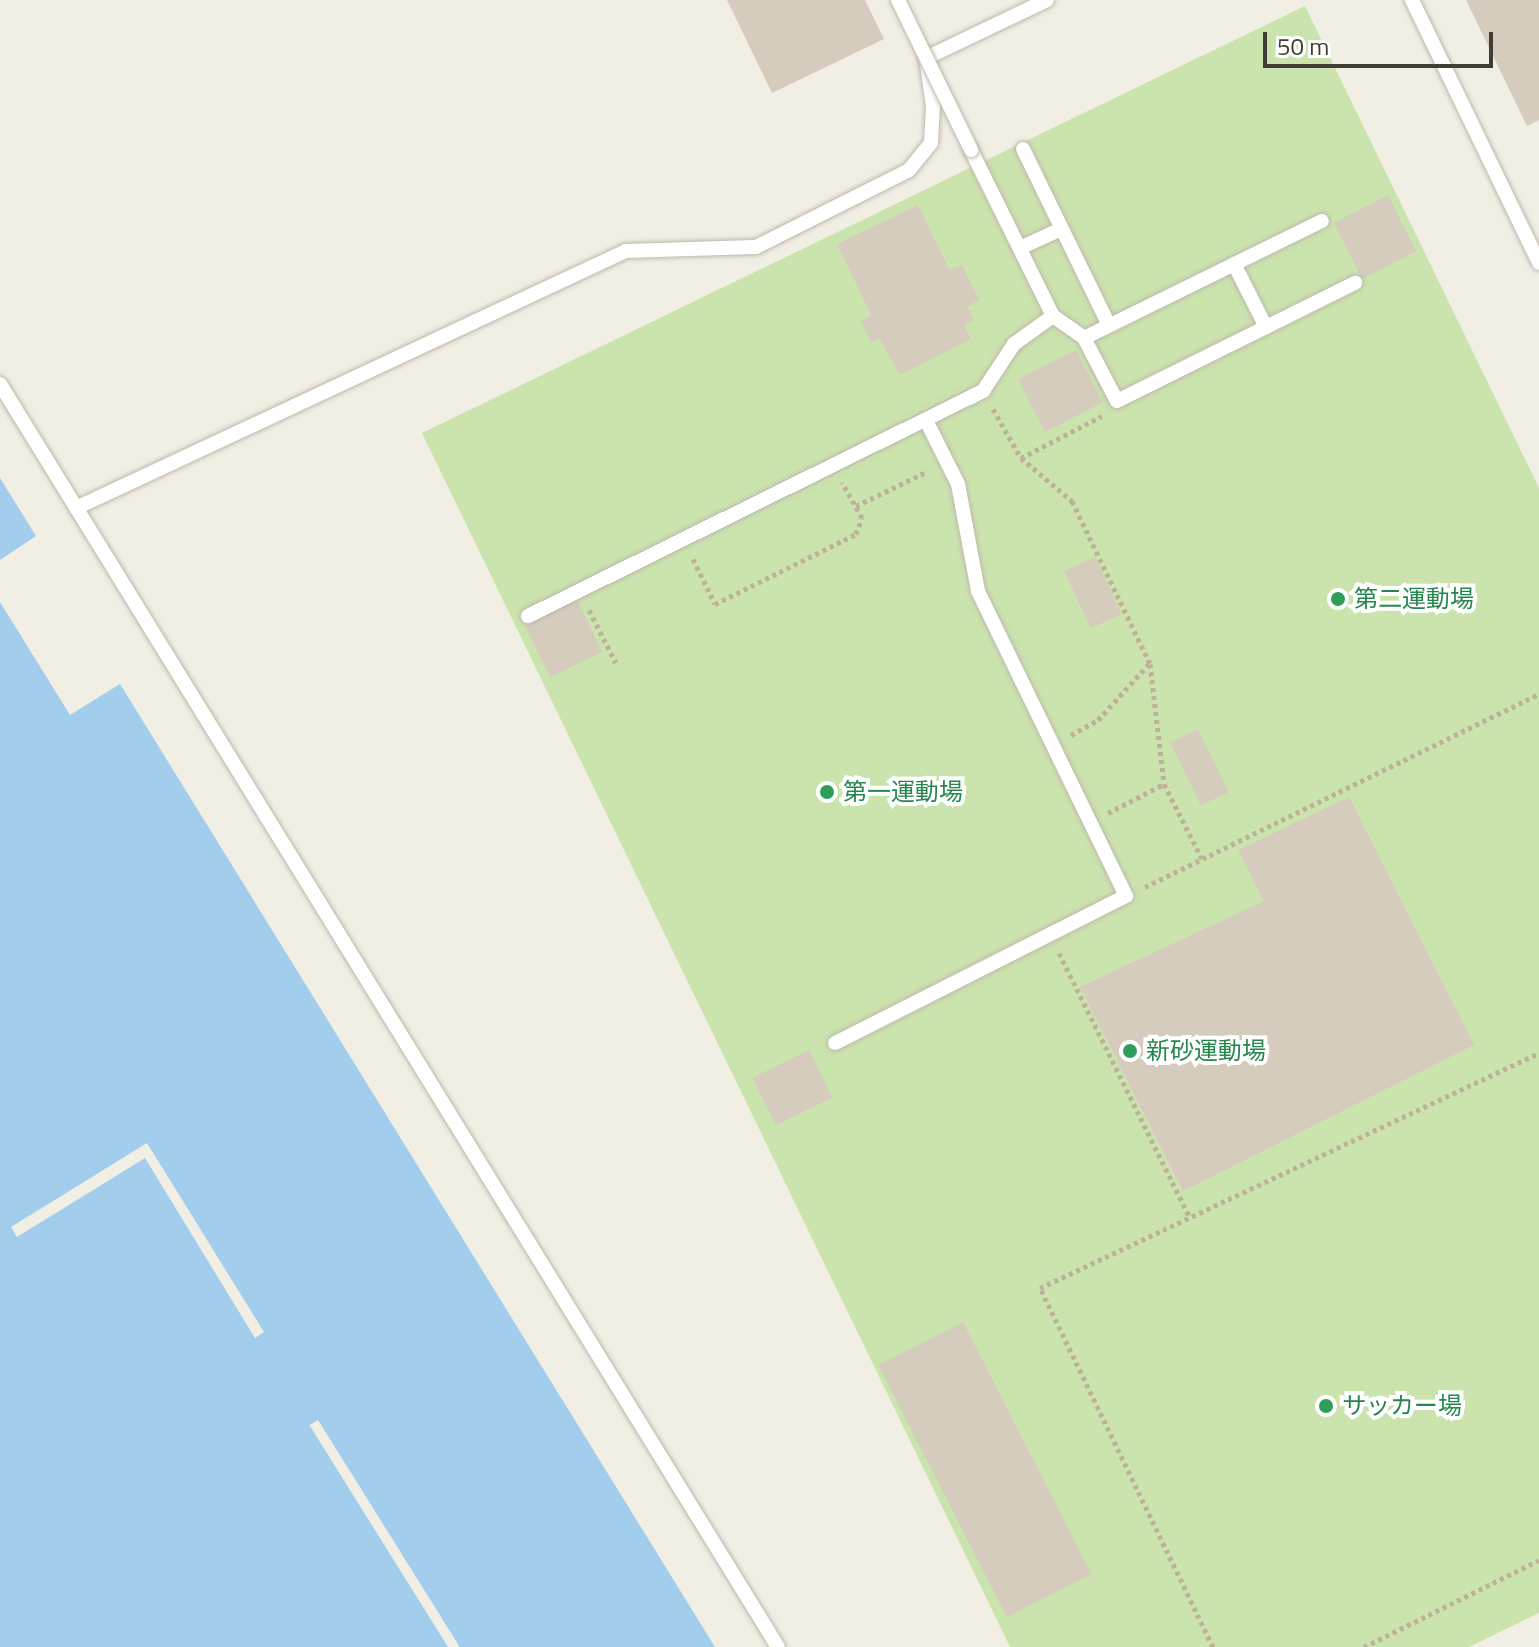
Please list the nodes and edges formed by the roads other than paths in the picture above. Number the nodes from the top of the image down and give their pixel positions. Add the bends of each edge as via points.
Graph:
1 (898, 0) edge
2 (1047, 0) edge
3 (1412, 0) edge
4 (1023, 149) dead end
5 (1322, 221) dead end
6 (1061, 229) junction
7 (1020, 248) junction
8 (1539, 263) edge
9 (1234, 264) junction
10 (1355, 283) dead end
11 (1053, 316) junction
12 (1109, 325) junction
13 (1266, 327) junction
14 (1084, 338) junction
15 (0, 384) edge
16 (927, 422) junction
17 (76, 508) junction
18 (528, 616) dead end
19 (835, 1043) dead end
20 (778, 1647) edge

1 - 7 lane, bridge
2 - 17 lane via 926,58 933,106 931,143 909,170 756,247 626,251
3 - 8 lane
4 - 6 lane
5 - 9 lane
6 - 7 lane
6 - 12 lane
7 - 11 lane
9 - 12 lane
9 - 13 lane
10 - 13 lane
11 - 14 lane
11 - 16 lane via 1014,344 983,391
12 - 14 lane
13 - 14 lane via 1117,401
15 - 17 lane
16 - 18 lane
16 - 19 lane via 958,484 978,591 1126,896
17 - 20 lane

